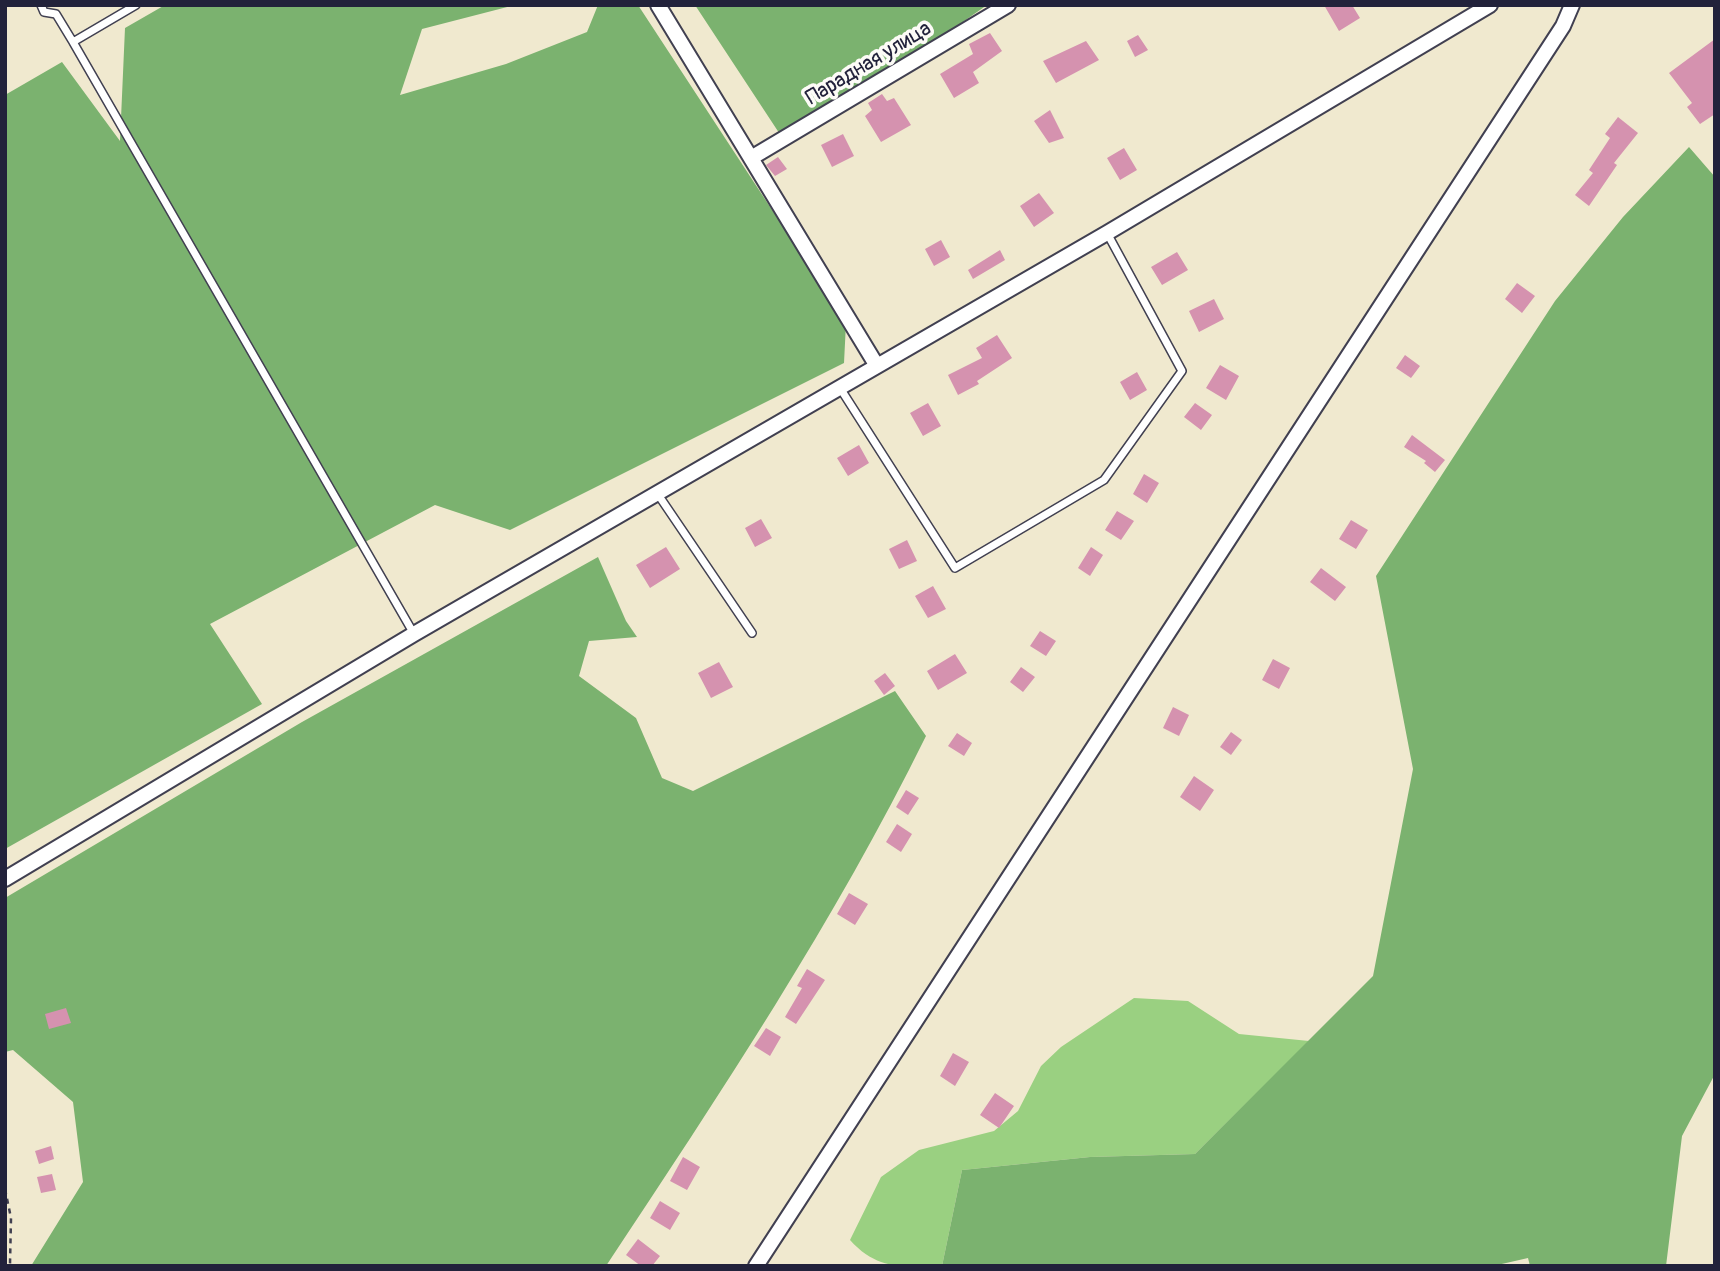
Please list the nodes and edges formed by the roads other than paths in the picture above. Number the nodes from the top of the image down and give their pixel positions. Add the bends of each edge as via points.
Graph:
1 (41, 5) edge
2 (136, 5) edge
3 (658, 5) edge
4 (1008, 5) edge
5 (1490, 5) edge
6 (1573, 5) edge
7 (73, 42) junction
8 (751, 158) junction
9 (1107, 233) junction
10 (877, 366) junction
11 (840, 388) junction
12 (657, 492) junction
13 (752, 633) dead end
14 (414, 634) junction
15 (5, 879) edge
16 (756, 1266) edge

1 - 7 lane via 44,12 56,15
2 - 7 lane
3 - 8 street
4 - 8 street, Парадная улица
5 - 9 street
6 - 16 street
7 - 14 lane
8 - 10 street
9 - 10 street
9 - 11 lane via 1182,371 1104,480 956,568
10 - 11 street
11 - 12 street
12 - 13 lane
12 - 14 street
14 - 15 street

